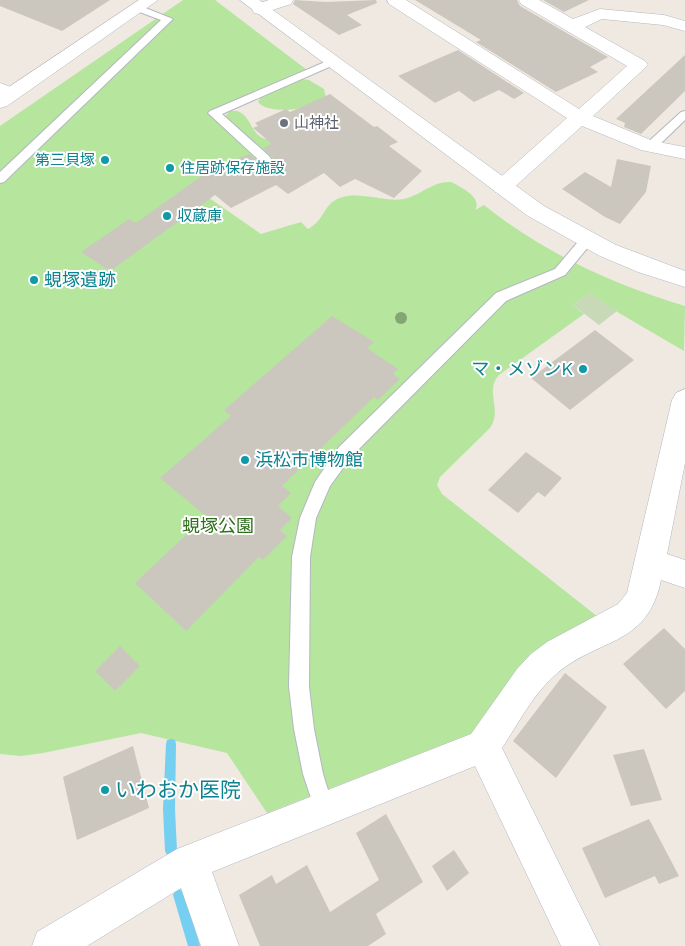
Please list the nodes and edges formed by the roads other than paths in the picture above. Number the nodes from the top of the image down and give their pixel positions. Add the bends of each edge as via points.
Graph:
1 (285, 0) edge
2 (395, 0) edge
3 (527, 0) edge
4 (635, 0) edge
5 (144, 4) edge
6 (254, 4) edge
7 (664, 20) junction
8 (572, 26) junction
9 (685, 26) edge
10 (332, 62) junction
11 (4, 95) edge
12 (685, 114) edge
13 (580, 118) junction
14 (651, 146) junction
15 (685, 153) edge
16 (265, 159) dead end
17 (0, 178) edge
18 (502, 187) junction
19 (587, 240) junction
20 (685, 279) edge
21 (685, 400) edge
22 (650, 562) junction
23 (685, 574) edge
24 (483, 746) junction
25 (324, 809) junction
26 (190, 862) junction
27 (51, 946) edge
28 (220, 946) edge
29 (582, 946) edge

1 - 6 street
2 - 13 street
3 - 8 street
4 - 7 street
5 - 11 street
5 - 17 lane via 168,18
6 - 10 street
7 - 8 street via 600,14
7 - 9 street
8 - 13 street via 639,64
10 - 16 lane via 214,113
10 - 18 street
12 - 14 lane
13 - 14 street
13 - 18 street
14 - 15 street
18 - 19 street
19 - 20 street via 633,261
19 - 25 lane via 560,272 501,297 344,452 314,499 301,557 300,687 304,729
21 - 22 street
22 - 23 street
22 - 24 street via 640,602 630,615 558,653 542,665
24 - 25 street
24 - 29 street
25 - 26 street
26 - 27 street
26 - 28 street

